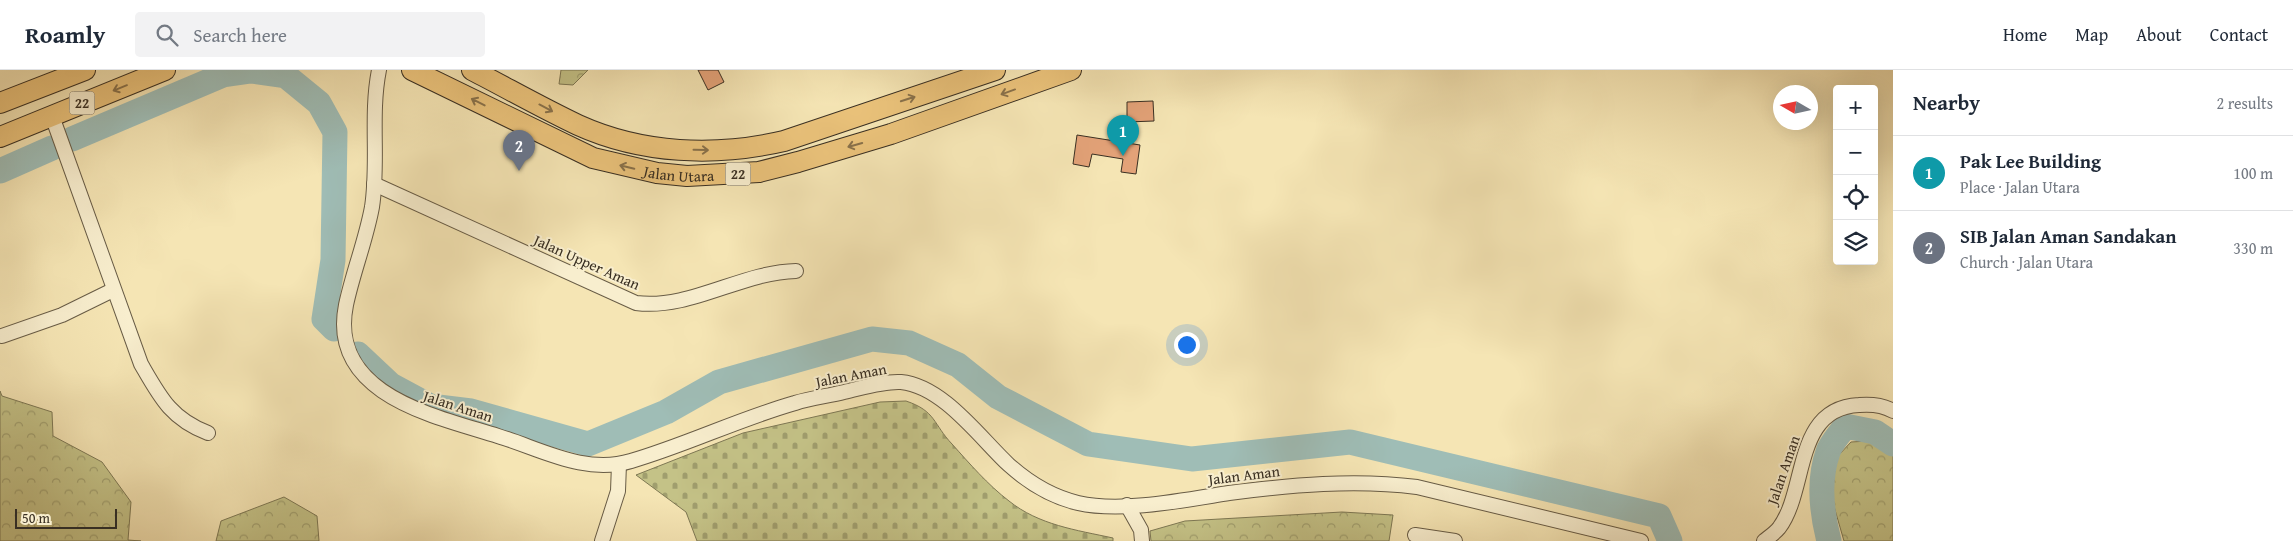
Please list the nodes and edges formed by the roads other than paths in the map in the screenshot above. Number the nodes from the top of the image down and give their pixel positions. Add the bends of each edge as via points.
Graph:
1 (85, 70) edge
2 (165, 70) edge
3 (379, 70) edge
4 (412, 70) edge
5 (472, 70) edge
6 (995, 70) edge
7 (1071, 70) edge
8 (0, 103) edge
9 (52, 116) junction
10 (0, 137) edge
11 (374, 184) junction
12 (796, 271) dead end
13 (113, 290) junction
14 (2, 336) dead end
15 (1893, 411) edge
16 (208, 433) dead end
17 (619, 464) junction
18 (1127, 505) junction
19 (1415, 535) dead end
20 (1618, 538) edge
21 (602, 541) edge
22 (1142, 541) edge
23 (1455, 541) edge
24 (1641, 541) edge
25 (1764, 541) edge

1 - 8 highway, 22
2 -> 9 highway, 22
3 - 11 street, Jalan Aman
7 -> 4 highway, Jalan Utara / 22 via 891,134 798,162 759,172 686,176 593,158
5 -> 6 highway, Jalan Utara / 22 via 578,125 608,136 644,147 725,151 784,141
9 - 10 highway, 22
9 - 13 street
11 - 12 street, Jalan Upper Aman via 636,302 654,304 762,275
11 - 17 street, Jalan Aman via 372,208 344,326 346,343 364,378 428,415 567,460 600,466
13 - 14 street via 62,315
13 - 16 street via 141,364 160,398 177,417
15 - 25 street, Jalan Aman via 1868,404 1848,405 1819,424 1808,442 1792,500 1779,528
17 - 18 street, Jalan Aman via 795,403 900,382 940,399 1011,466 1052,494 1079,503
17 - 21 street via 618,491
18 - 20 street, Jalan Aman via 1341,482 1387,483
18 - 22 street via 1141,530
19 - 23 street
20 - 24 street, Jalan Aman

